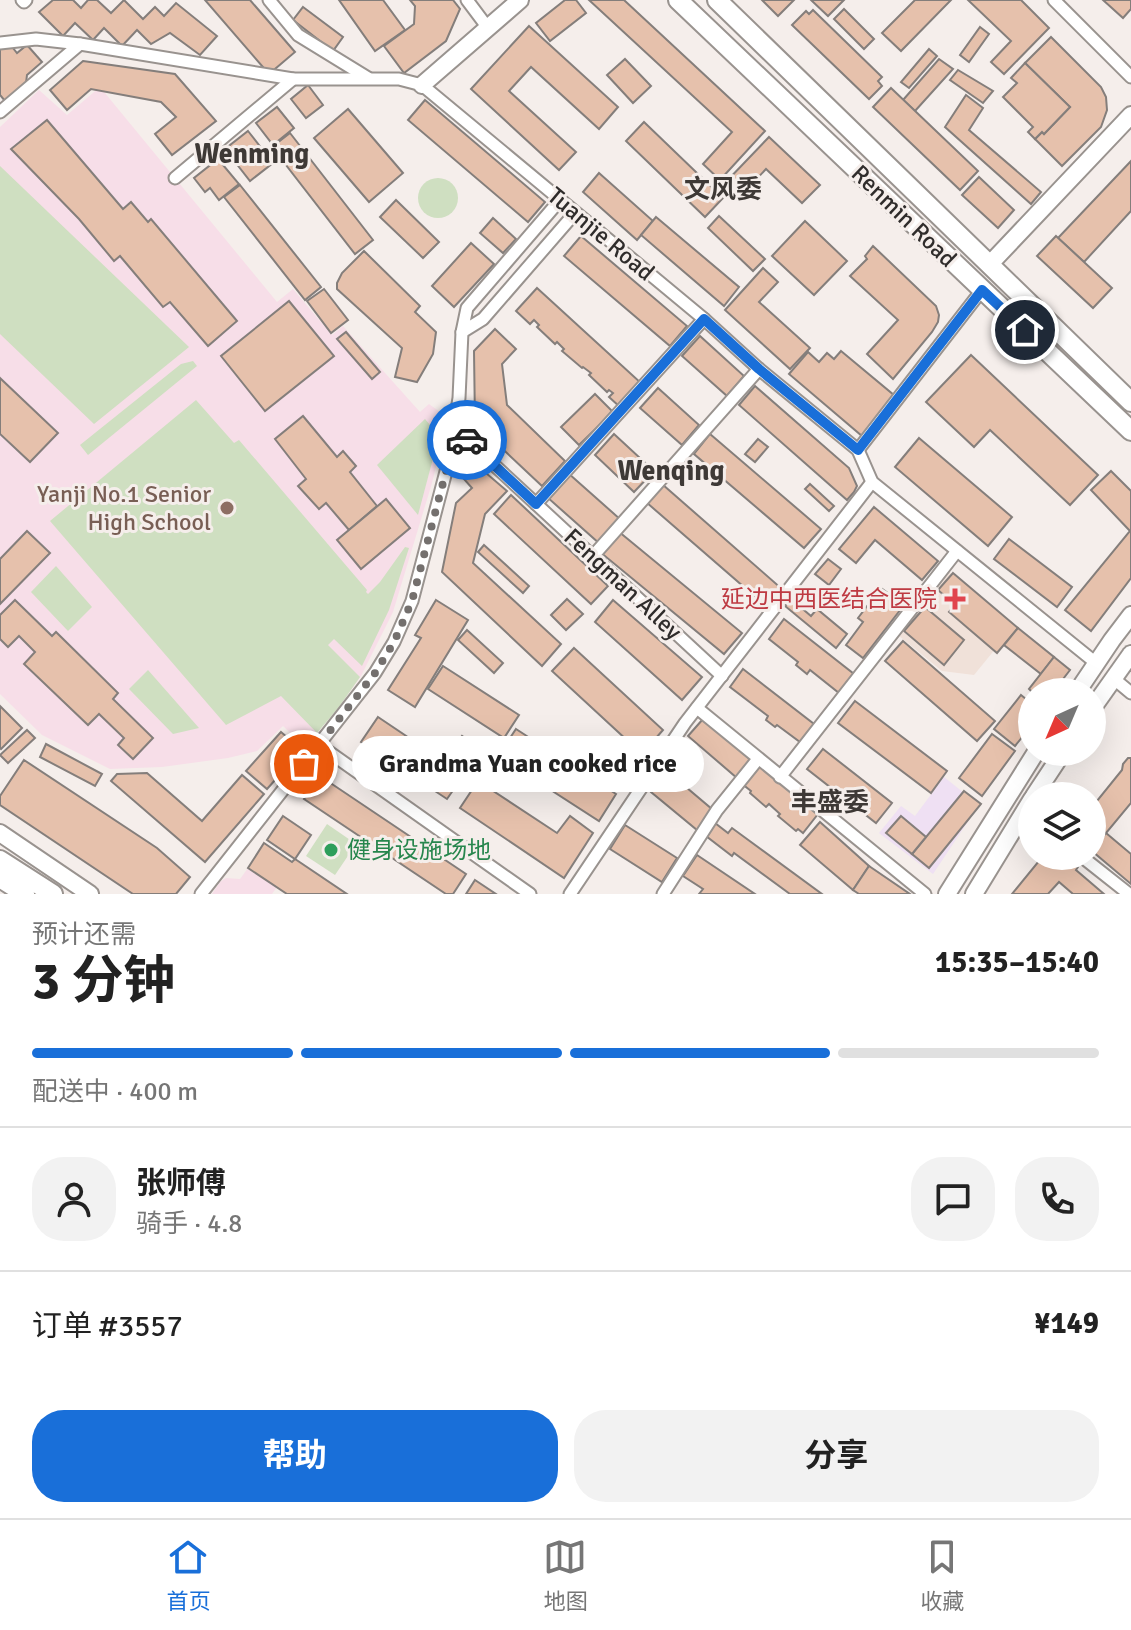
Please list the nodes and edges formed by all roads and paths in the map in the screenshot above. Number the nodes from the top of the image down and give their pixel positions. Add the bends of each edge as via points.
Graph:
1 (269, 0) edge
2 (467, 0) edge
3 (520, 0) edge
4 (678, 0) edge
5 (717, 0) edge
6 (1054, 0) edge
7 (488, 28) junction
8 (0, 43) edge
9 (80, 44) junction
10 (1131, 77) edge
11 (369, 78) junction
12 (293, 79) junction
13 (422, 85) junction
14 (0, 112) edge
15 (1131, 115) edge
16 (175, 178) dead end
17 (560, 200) junction
18 (575, 213) junction
19 (989, 265) junction
20 (982, 290) junction
21 (704, 319) junction
22 (462, 332) junction
23 (759, 369) junction
24 (1131, 402) edge
25 (454, 428) junction
26 (1131, 431) edge
27 (858, 450) junction
28 (872, 482) junction
29 (536, 504) junction
30 (957, 551) junction
31 (593, 556) junction
32 (1131, 615) edge
33 (1131, 654) edge
34 (1096, 663) junction
35 (722, 676) junction
36 (1086, 678) edge
37 (1113, 678) junction
38 (1106, 688) edge
39 (1131, 693) edge
40 (697, 708) junction
41 (319, 745) junction
42 (758, 759) junction
43 (1027, 766) edge
44 (780, 777) junction
45 (1018, 825) edge
46 (0, 833) edge
47 (0, 860) edge
48 (1099, 870) edge
49 (0, 878) edge
50 (25, 894) edge
51 (53, 894) edge
52 (90, 894) edge
53 (201, 894) edge
54 (530, 894) edge
55 (570, 894) edge
56 (663, 894) edge
57 (925, 894) edge
58 (947, 894) edge
59 (974, 894) edge
60 (1129, 894) edge

1 - 11 street via 298,35
2 - 7 street
3 - 7 main road
4 - 20 main road, Renmin Road
5 - 19 main road, Renmin Road
6 - 10 street
7 - 13 main road
8 - 9 street via 36,39
9 - 12 street
9 - 14 street
11 - 12 street
11 - 13 street
12 - 16 street
13 - 17 street, Tuanjie Road
15 - 19 main road
17 - 18 street, Tuanjie Road
17 - 22 street via 467,308
18 - 21 street, Tuanjie Road
18 - 22 street via 483,319
19 - 24 main road, Renmin Road
20 - 26 main road, Renmin Road
20 - 27 street
21 - 23 street, Tuanjie Road
21 - 29 street
22 - 25 street
23 - 27 street, Tuanjie Road
23 - 31 street
25 - 29 street, Fengman Alley
25 - 41 street via 412,601 375,673
27 - 28 street, Tuanjie Road
28 - 30 street, Tuanjie Road
28 - 35 street
29 - 31 street, Fengman Alley
30 - 34 street, Tuanjie Road
30 - 44 street
31 - 35 street, Fengman Alley
32 - 34 main road
33 - 37 main road
34 - 36 main road
35 - 40 street
37 - 38 main road
37 - 39 street
40 - 42 street
40 - 55 street
41 - 53 street
41 - 54 street
42 - 44 street
42 - 56 street via 717,810
43 - 58 main road
44 - 57 street
45 - 59 main road
46 - 52 main road
47 - 51 main road
48 - 60 street
49 - 50 main road

